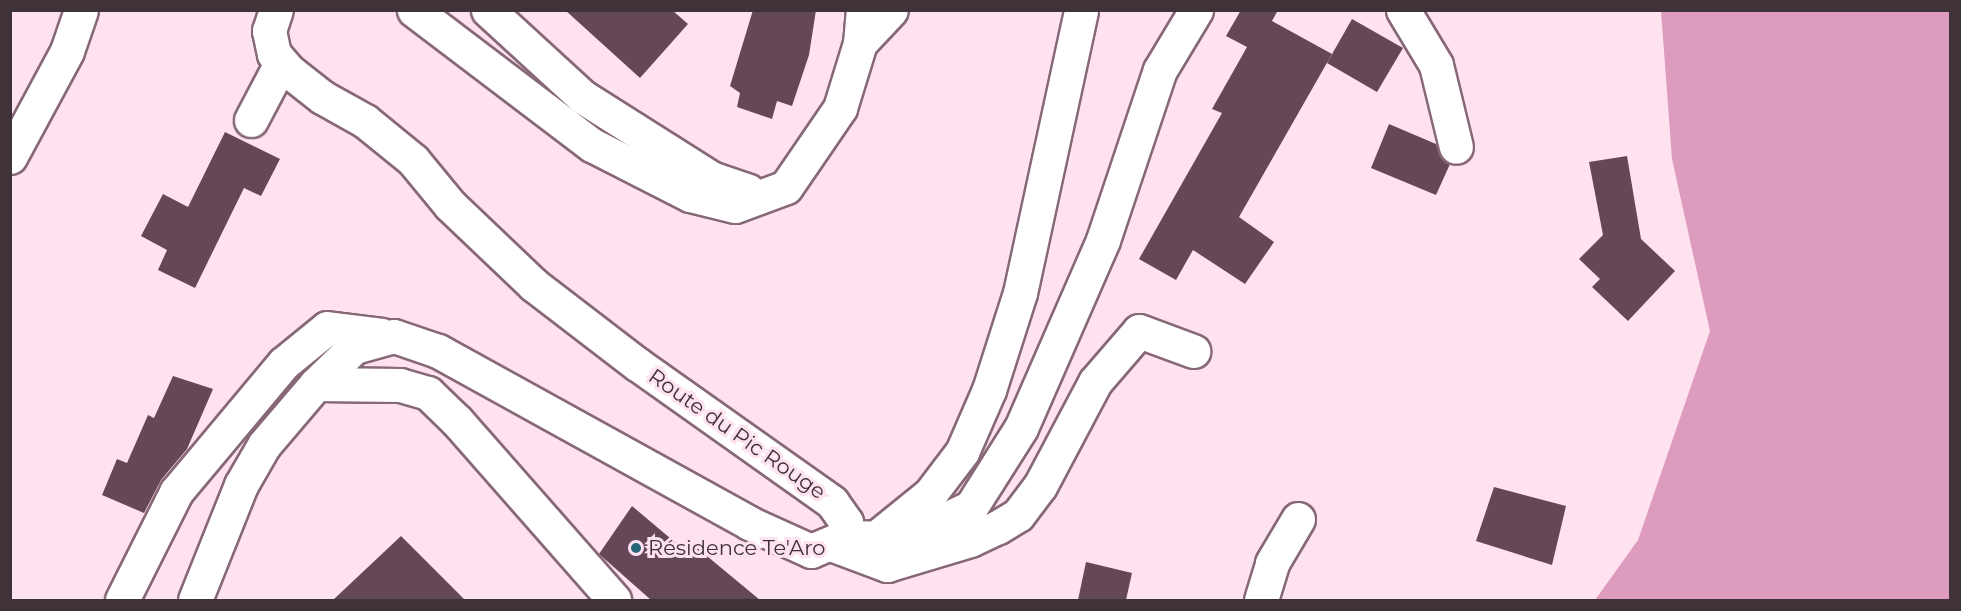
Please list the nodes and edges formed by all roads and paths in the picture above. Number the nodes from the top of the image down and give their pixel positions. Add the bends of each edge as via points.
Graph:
1 (81, 10) edge
2 (276, 10) edge
3 (414, 10) edge
4 (488, 10) edge
5 (863, 10) edge
6 (891, 10) edge
7 (1082, 10) edge
8 (1196, 10) edge
9 (1403, 10) edge
10 (860, 43) junction
11 (282, 63) junction
12 (251, 120) dead end
13 (1456, 147) dead end
14 (10, 157) edge
15 (767, 197) junction
16 (394, 336) junction
17 (1193, 351) dead end
18 (316, 384) junction
19 (1298, 519) dead end
20 (878, 536) junction
21 (838, 540) junction
22 (122, 600) edge
23 (195, 600) edge
24 (614, 600) edge
25 (1261, 600) edge

1 - 14 street via 67,51
2 - 11 street, Route du Pic Rouge via 269,32 274,54
3 - 15 street via 592,145 690,195 735,206
4 - 15 street via 583,97 711,178
5 - 10 street
6 - 10 street
7 - 20 street via 1020,293 989,390 962,452 930,494
8 - 20 street via 1160,70 1103,240 1021,428 971,507 914,534
9 - 13 street via 1436,65
10 - 15 street via 840,108 786,188
11 - 12 street
11 - 21 street, Route du Pic Rouge via 322,97 365,121 413,160 450,205 534,285 637,364 832,502 846,522
16 - 18 street via 354,347
16 - 21 street via 438,351 749,523 811,551
16 - 22 street via 327,328 285,363 176,492
17 - 21 street via 1139,331 1095,382 1040,486 1018,515 998,527 970,540 887,565
18 - 23 street via 264,445 241,486
18 - 24 street via 400,385 428,393
19 - 25 street via 1272,563
20 - 21 street

